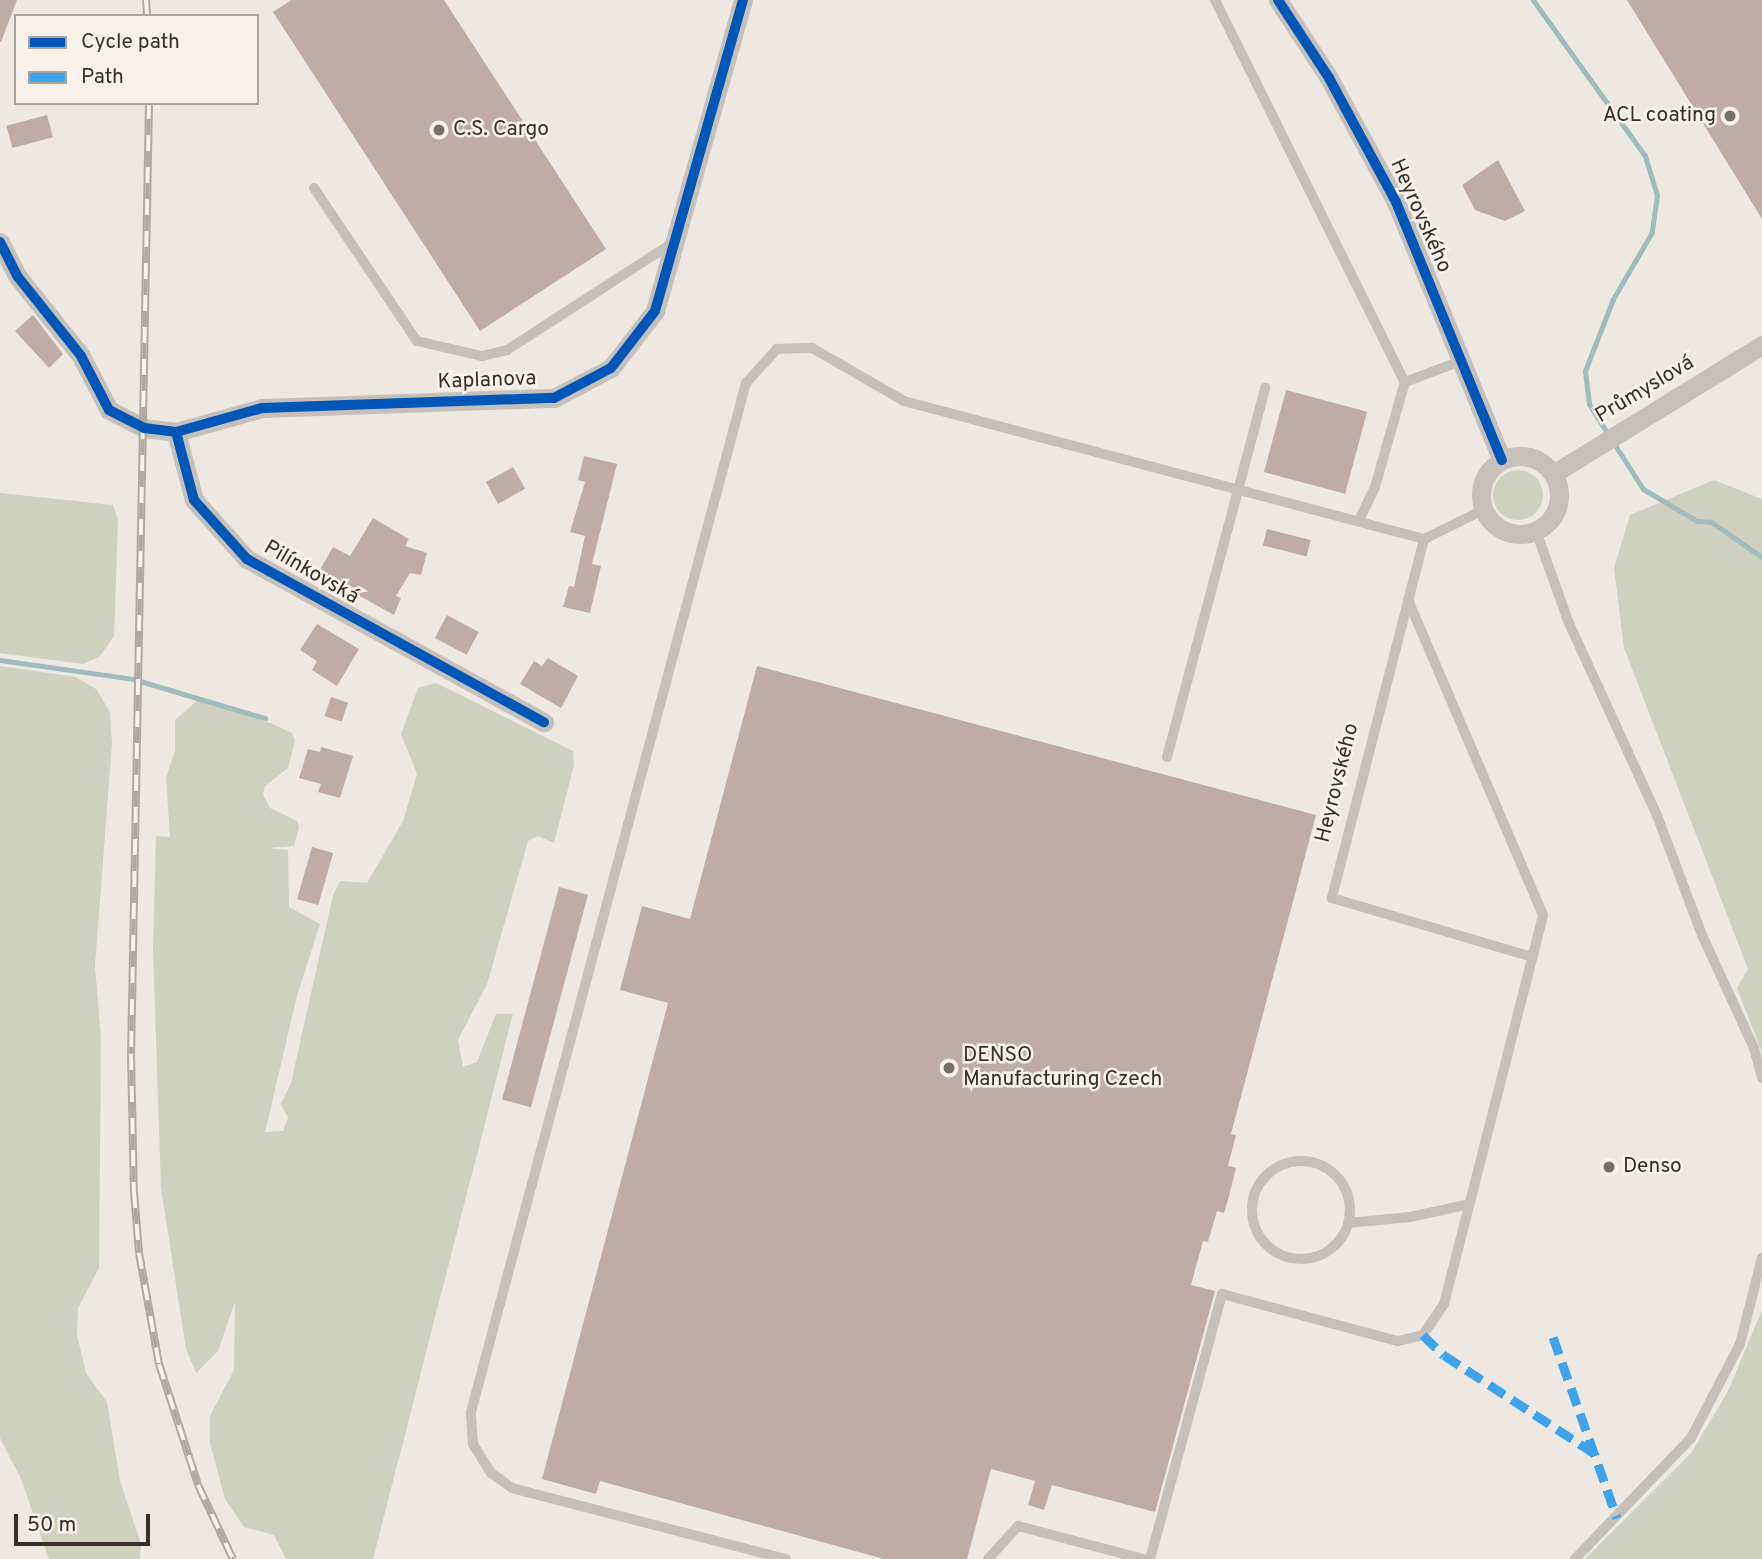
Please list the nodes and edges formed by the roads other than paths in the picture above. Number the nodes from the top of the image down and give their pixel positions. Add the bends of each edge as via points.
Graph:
1 (743, 0) edge
2 (1215, 0) edge
3 (1279, 0) edge
4 (314, 188) dead end
5 (0, 242) edge
6 (674, 242) junction
7 (1762, 345) edge
8 (1461, 361) junction
9 (1405, 382) junction
10 (1265, 388) dead end
11 (176, 432) junction
12 (1502, 460) junction
13 (1553, 474) junction
14 (1237, 488) junction
15 (1483, 510) junction
16 (1359, 520) junction
17 (1536, 531) junction
18 (1424, 539) junction
19 (1408, 600) junction
20 (544, 722) dead end
21 (1167, 757) dead end
22 (1532, 957) junction
23 (1762, 1078) edge
24 (1470, 1204) junction
25 (1348, 1223) junction
26 (1762, 1258) edge
27 (786, 1559) edge
28 (988, 1559) edge
29 (1143, 1559) edge
30 (1150, 1559) edge
31 (1575, 1559) edge

1 - 6 street, Kaplanova
2 - 9 lane
3 - 8 street, Heyrovského via 1329,78 1396,202
4 - 6 lane via 417,341 482,356 507,350
5 - 11 street via 19,277 81,356 109,410 135,425
6 - 11 street, Kaplanova via 654,311 611,368 554,398 262,408
7 - 13 street, Průmyslová
8 - 9 lane
8 - 12 street, Heyrovského
9 - 16 lane via 1376,487
10 - 14 lane
11 - 20 street, Pilínkovská via 194,500 247,559
12 - 13 street via 1530,457
12 - 15 street via 1485,478 1480,494
13 - 17 street via 1559,490 1558,507 1550,521
14 - 16 lane
14 - 21 lane
14 - 27 lane via 904,401 812,348 777,349 746,383 471,1412 473,1444 491,1472 512,1488
15 - 17 street via 1505,532
15 - 18 lane
16 - 18 lane
17 - 23 lane via 1568,621 1658,818 1702,935 1754,1048
18 - 19 lane, Heyrovského
19 - 22 lane via 1542,915
19 - 22 lane, Heyrovského via 1332,898
22 - 24 lane
24 - 25 lane
24 - 30 lane via 1444,1304 1423,1335 1398,1340 1222,1294
25 - 25 lane via 1345,1188 1319,1164 1296,1161 1273,1169 1253,1198 1258,1233 1284,1256 1307,1259 1329,1251
26 - 31 lane via 1740,1343 1691,1438
28 - 29 lane via 1018,1526

